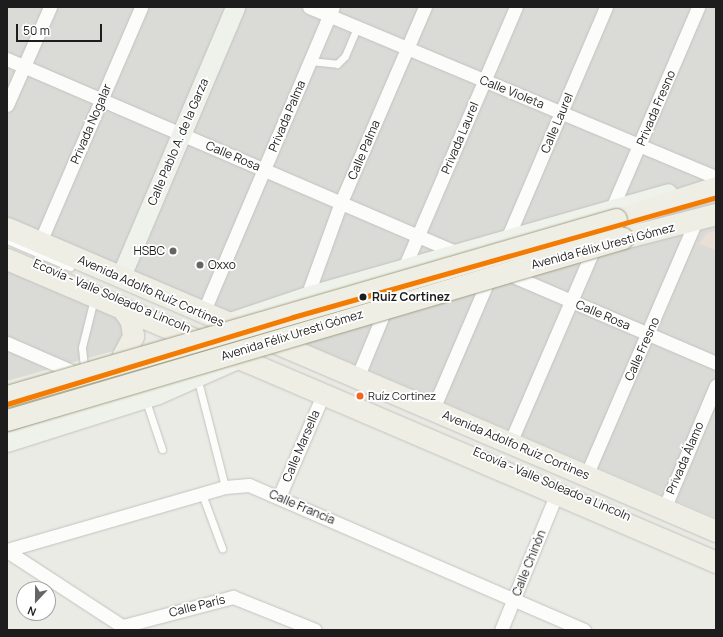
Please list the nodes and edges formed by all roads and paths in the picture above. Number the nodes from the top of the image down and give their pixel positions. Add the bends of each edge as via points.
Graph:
1 (50, 7) edge
2 (141, 7) edge
3 (235, 7) edge
4 (309, 7) edge
5 (425, 7) edge
6 (516, 7) edge
7 (606, 7) edge
8 (698, 7) edge
9 (331, 11) edge
10 (357, 28) junction
11 (408, 50) junction
12 (7, 59) edge
13 (310, 62) junction
14 (24, 67) junction
15 (485, 81) junction
16 (101, 100) junction
17 (7, 105) edge
18 (562, 113) junction
19 (182, 134) junction
20 (640, 146) junction
21 (264, 169) junction
22 (716, 177) edge
23 (708, 189) edge
24 (341, 202) junction
25 (614, 213) junction
26 (716, 214) edge
27 (693, 222) junction
28 (7, 228) edge
29 (419, 234) junction
30 (507, 239) junction
31 (7, 240) edge
32 (40, 242) junction
33 (7, 251) edge
34 (458, 253) junction
35 (592, 253) junction
36 (7, 259) edge
37 (404, 268) junction
38 (78, 270) dead end
39 (121, 276) junction
40 (513, 276) junction
41 (487, 283) junction
42 (95, 296) junction
43 (307, 296) junction
44 (571, 302) junction
45 (122, 308) junction
46 (383, 315) junction
47 (207, 326) junction
48 (648, 334) junction
49 (307, 337) junction
50 (7, 343) edge
51 (150, 349) junction
52 (261, 352) junction
53 (122, 358) junction
54 (716, 363) edge
55 (78, 369) junction
56 (197, 377) junction
57 (356, 378) junction
58 (716, 385) edge
59 (7, 388) edge
60 (325, 392) junction
61 (7, 396) edge
62 (151, 396) junction
63 (433, 410) junction
64 (388, 414) dead end
65 (7, 420) edge
66 (7, 442) edge
67 (510, 443) junction
68 (162, 448) dead end
69 (586, 476) junction
70 (225, 487) junction
71 (202, 494) junction
72 (556, 495) junction
73 (279, 497) junction
74 (664, 509) junction
75 (716, 531) edge
76 (222, 548) dead end
77 (7, 551) edge
78 (716, 554) edge
79 (716, 562) edge
80 (514, 600) junction
81 (125, 628) edge
82 (314, 630) edge
83 (501, 630) edge
84 (584, 630) edge

1 - 14 street
2 - 16 street, Privada Nogalar
3 - 19 street, Calle Pablo A. de la Garza
4 - 9 street, Calle Violeta
5 - 11 street, Calle Palma
6 - 15 street, Privada Laurel
7 - 18 street, Calle Laurel
8 - 20 street, Privada Fresno
9 - 10 street, Calle Violeta
9 - 13 street, Privada Palma
10 - 11 street, Calle Violeta
10 - 13 lane via 345,56 337,64
11 - 15 street, Calle Violeta
11 - 24 street, Calle Palma
12 - 14 street, Calle Rosa
13 - 21 street, Privada Palma
14 - 16 street, Calle Rosa
14 - 17 street
15 - 18 street, Calle Violeta
15 - 29 street, Privada Laurel
16 - 19 street, Calle Rosa
16 - 32 street, Privada Nogalar
18 - 20 street, Calle Violeta
18 - 30 street, Calle Laurel
19 - 21 street, Calle Rosa
19 - 39 street, Calle Pablo A. de la Garza
20 - 22 street, Calle Violeta
20 - 25 street, Privada Fresno
21 - 24 street, Calle Rosa
21 - 47 street, Privada Palma
23 - 25 main road, Avenida Félix Uresti Gómez
24 - 29 street, Calle Rosa
24 - 43 street, Calle Palma
25 - 30 street
25 - 61 main road, Avenida Félix Uresti Gómez, bridge
26 - 27 main road, Avenida Félix Uresti Gómez
27 - 35 street via 670,235
27 - 48 street, Calle Fresno
27 - 65 main road, Avenida Félix Uresti Gómez, bridge via 623,238
28 - 32 main road, Avenida Adolfo Ruíz Cortines
29 - 34 street, Calle Rosa
29 - 37 street, Privada Laurel
30 - 34 street
31 - 38 lane
32 - 39 main road, Avenida Adolfo Ruíz Cortines
33 - 47 lane, Ecovía - Valle Soleado a Lincoln
34 - 37 street
35 - 40 street
35 - 44 street
36 - 42 main road, Avenida Adolfo Ruíz Cortines
37 - 43 street
39 - 47 main road, Avenida Adolfo Ruíz Cortines
40 - 41 street
40 - 44 street, Calle Rosa
41 - 46 street
41 - 63 street
42 - 45 main road, Avenida Adolfo Ruíz Cortines
42 - 55 lane
43 - 47 street
43 - 49 street via 293,325 298,334
44 - 48 street, Calle Rosa
44 - 67 street
45 - 47 main road, Avenida Adolfo Ruíz Cortines
45 - 53 main road via 131,320 133,336
46 - 49 street
46 - 57 street
47 - 51 street
47 - 52 main road, Avenida Adolfo Ruíz Cortines
47 - 52 main road, Avenida Adolfo Ruíz Cortines
48 - 54 street, Calle Rosa
48 - 69 street, Calle Fresno
49 - 52 street
50 - 55 street
51 - 53 street
51 - 62 street via 162,358 167,373
52 - 56 street
52 - 57 main road, Avenida Adolfo Ruíz Cortines
52 - 60 main road, Avenida Adolfo Ruíz Cortines
53 - 55 street
55 - 59 street
56 - 62 street
56 - 70 lane
57 - 63 main road, Avenida Adolfo Ruíz Cortines
58 - 74 street, Privada Álamo
60 - 72 main road, Avenida Adolfo Ruíz Cortines
60 - 73 street, Calle Marsella
62 - 66 street
62 - 68 lane
63 - 67 main road, Avenida Adolfo Ruíz Cortines
64 - 78 lane, Ecovía - Valle Soleado a Lincoln
67 - 69 main road, Avenida Adolfo Ruíz Cortines
69 - 74 main road, Avenida Adolfo Ruíz Cortines
70 - 71 street, Calle Francia
70 - 73 street, Calle Francia via 249,485
71 - 76 lane
71 - 77 street, Calle Francia
72 - 79 main road, Avenida Adolfo Ruíz Cortines
72 - 80 street, Calle Chinón
73 - 80 street, Calle Francia
74 - 75 main road, Avenida Adolfo Ruíz Cortines
77 - 81 street
80 - 83 street, Calle Chinón
80 - 84 street, Calle Francia
81 - 82 street, Calle París via 233,597

